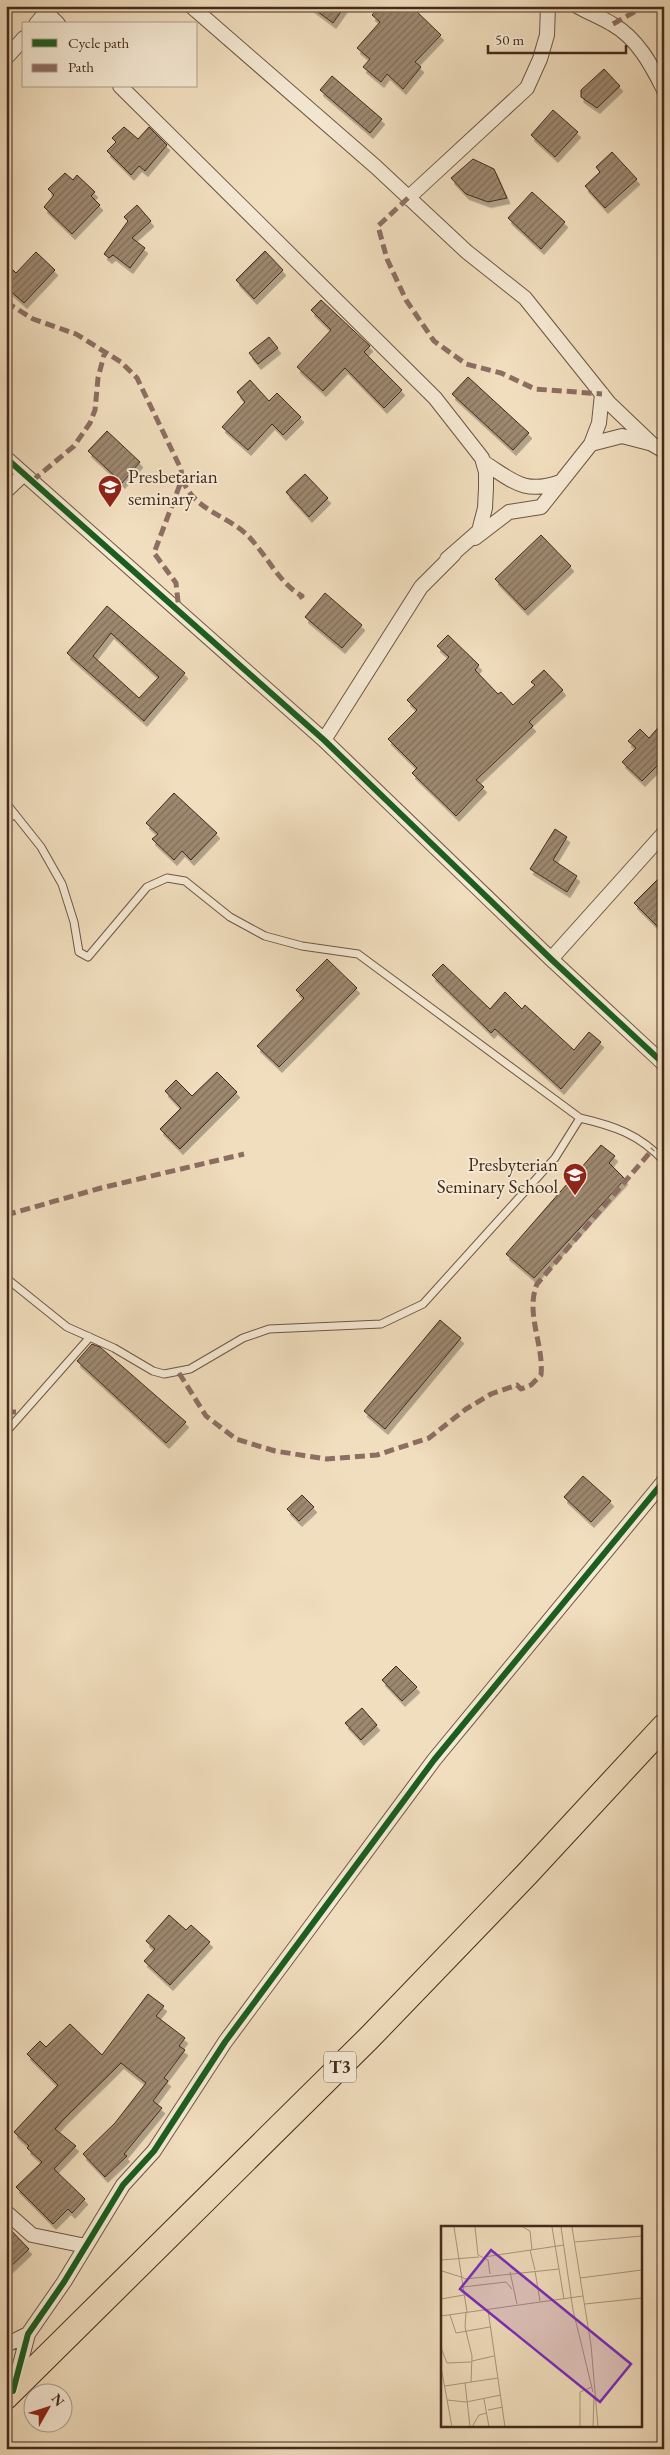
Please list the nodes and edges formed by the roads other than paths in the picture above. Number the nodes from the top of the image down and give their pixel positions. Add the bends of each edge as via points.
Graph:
1 (191, 6) edge
2 (548, 6) edge
3 (577, 6) edge
4 (48, 9) edge
5 (38, 22) edge
6 (57, 22) edge
7 (22, 40) edge
8 (6, 58) edge
9 (122, 88) edge
10 (664, 90) edge
11 (408, 198) junction
12 (602, 394) junction
13 (591, 444) junction
14 (658, 447) edge
15 (6, 458) edge
16 (483, 462) junction
17 (24, 474) junction
18 (560, 482) junction
19 (6, 491) edge
20 (448, 560) junction
21 (324, 740) junction
22 (6, 803) edge
23 (16, 814) junction
24 (6, 820) edge
25 (664, 833) edge
26 (551, 959) junction
27 (664, 1064) edge
28 (580, 1118) junction
29 (664, 1161) edge
30 (6, 1278) edge
31 (90, 1337) junction
32 (6, 1432) edge
33 (664, 1481) edge
34 (664, 1726) edge
35 (6, 2212) edge
36 (86, 2246) junction
37 (28, 2334) junction
38 (6, 2346) edge
39 (10, 2394) edge

1 - 11 street
2 - 11 street via 547,35 527,88
3 - 10 street via 612,24 633,41 643,52
4 - 5 street
4 - 6 street
7 - 8 street
9 - 16 street via 435,398
11 - 12 street via 467,252 525,298
12 - 13 street via 599,423
12 - 14 street
13 - 14 street via 622,436
13 - 18 street
15 - 17 street
16 - 18 street via 531,488
16 - 20 street via 485,508 479,531
17 - 19 street
17 - 21 street
18 - 20 street via 541,507 509,512
20 - 21 street via 421,587
21 - 26 street
22 - 23 lane
23 - 24 lane
23 - 28 lane via 41,847 62,884 79,952 83,956 88,957 148,888 167,878 185,881 230,917 265,936 302,946 358,954
25 - 26 street
26 - 27 street
28 - 29 lane via 629,1132
28 - 31 lane via 555,1158 422,1304 382,1324 269,1329 243,1338 179,1373 164,1374
30 - 31 lane via 67,1327
31 - 32 lane
33 - 36 street via 434,1760 225,2042 154,2151 124,2185
34 - 39 highway, T3 via 369,2038
35 - 36 street via 32,2235
36 - 37 street
37 - 38 street
37 - 39 street

